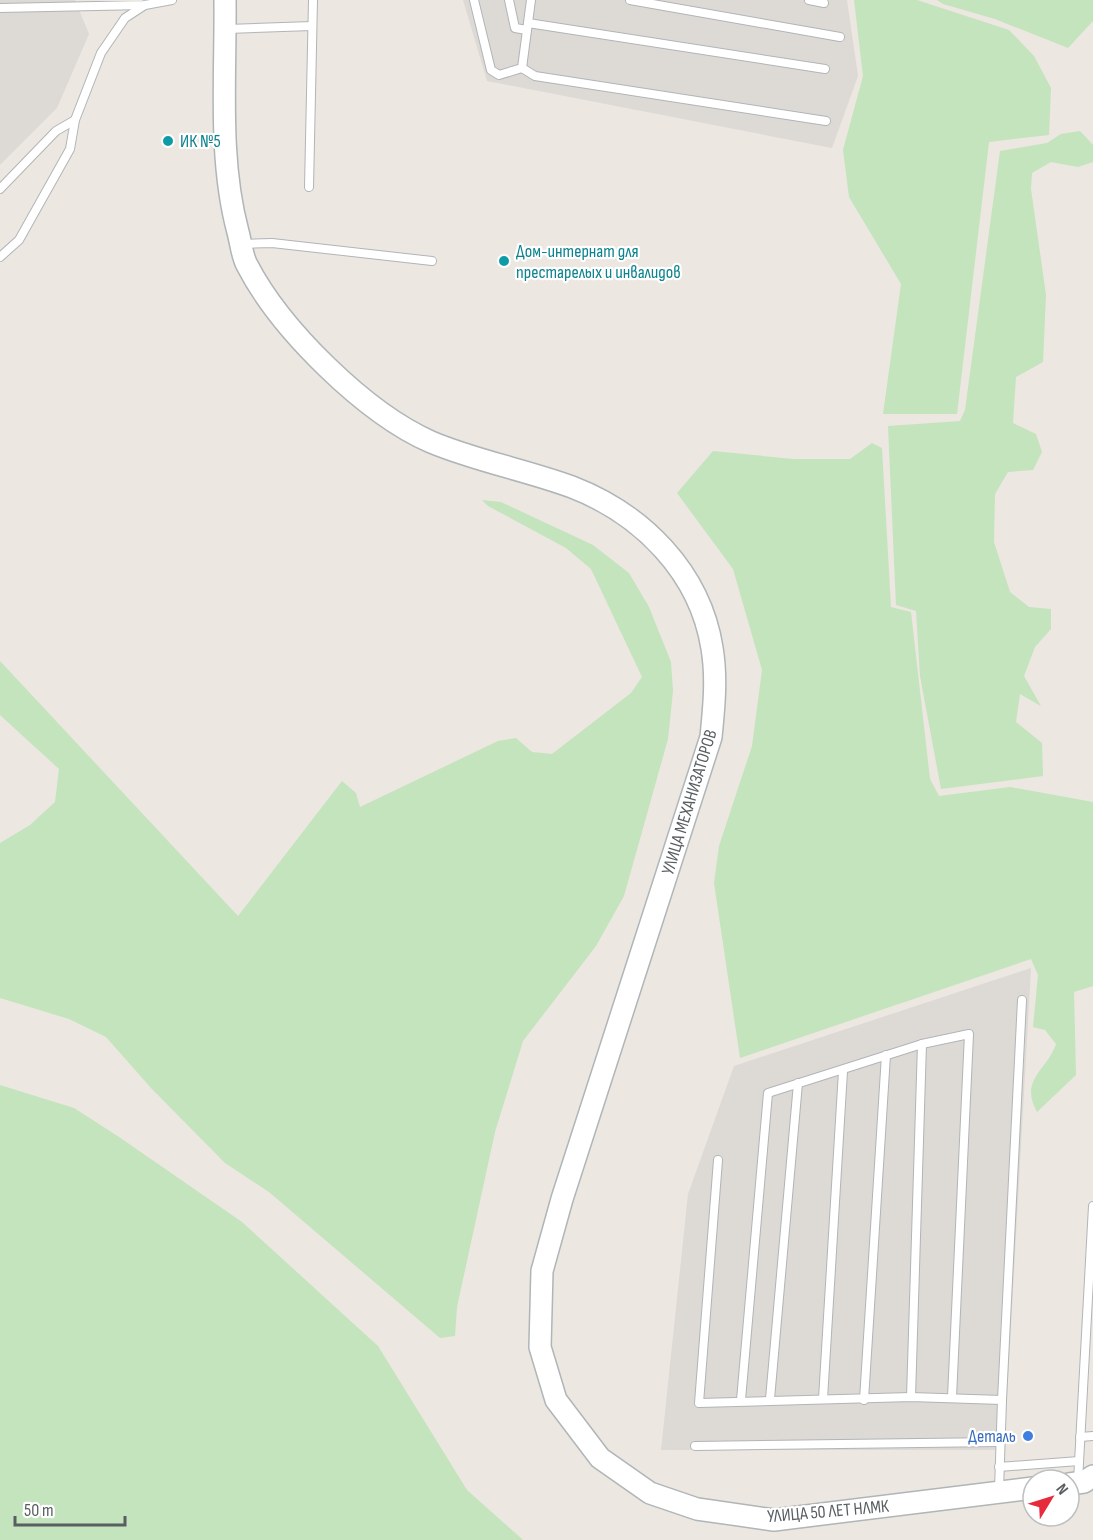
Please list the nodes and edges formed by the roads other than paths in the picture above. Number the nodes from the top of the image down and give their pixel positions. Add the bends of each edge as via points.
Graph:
1 (172, 0) edge
2 (225, 0) edge
3 (313, 0) edge
4 (474, 0) edge
5 (508, 0) edge
6 (531, 0) edge
7 (630, 0) edge
8 (808, 0) edge
9 (824, 3) dead end
10 (145, 5) junction
11 (0, 8) edge
12 (312, 26) junction
13 (528, 27) junction
14 (225, 29) junction
15 (840, 37) dead end
16 (522, 68) junction
17 (825, 69) dead end
18 (75, 120) junction
19 (826, 121) dead end
20 (309, 187) dead end
21 (0, 189) edge
22 (241, 244) junction
23 (0, 257) edge
24 (432, 261) dead end
25 (1023, 1000) dead end
26 (922, 1044) junction
27 (885, 1055) junction
28 (843, 1071) junction
29 (798, 1083) junction
30 (718, 1160) dead end
31 (1093, 1206) edge
32 (1093, 1220) edge
33 (911, 1397) junction
34 (952, 1397) junction
35 (823, 1399) junction
36 (770, 1400) junction
37 (864, 1400) junction
38 (1002, 1400) junction
39 (741, 1401) junction
40 (1093, 1436) edge
41 (1080, 1437) junction
42 (999, 1442) junction
43 (695, 1446) dead end
44 (600, 1458) joint
45 (999, 1467) junction
46 (1082, 1479) edge
47 (1021, 1489) edge
48 (999, 1492) junction

1 - 10 lane
2 - 14 main road, УЛИЦА МЕХАНИЗАТОРОВ
3 - 12 lane
4 - 16 lane via 491,70 499,75
5 - 13 lane via 515,28
6 - 13 lane
7 - 15 lane
8 - 9 lane
10 - 11 lane
10 - 18 lane via 125,18 101,53
12 - 14 lane
12 - 20 lane
13 - 16 lane
13 - 17 lane
14 - 22 main road, УЛИЦА МЕХАНИЗАТОРОВ via 227,171
16 - 19 lane via 535,76
18 - 21 lane via 56,131
18 - 23 lane via 70,149 19,240
22 - 24 lane via 272,243
22 - 44 main road, УЛИЦА МЕХАНИЗАТОРОВ via 246,263 273,307 356,395 431,442 574,488 628,515 668,552 697,597 712,646 716,693 711,737 542,1270 540,1347 556,1400
25 - 38 lane
26 - 27 lane
26 - 33 lane
26 - 34 lane via 969,1034
27 - 28 lane
27 - 37 lane
28 - 29 lane
28 - 35 lane
29 - 36 lane
29 - 39 lane via 768,1093
30 - 39 lane via 699,1403
31 - 32 lane
32 - 41 lane
33 - 34 lane
33 - 37 lane
34 - 38 lane
35 - 36 lane
35 - 37 lane
36 - 39 lane
38 - 42 lane
40 - 41 lane
41 - 46 lane
42 - 43 lane
42 - 45 lane
44 - 48 main road, УЛИЦА 50 ЛЕТ НЛМК via 650,1493 697,1509 774,1520
45 - 46 lane
45 - 48 lane
47 - 48 main road, УЛИЦА 50 ЛЕТ НЛМК

